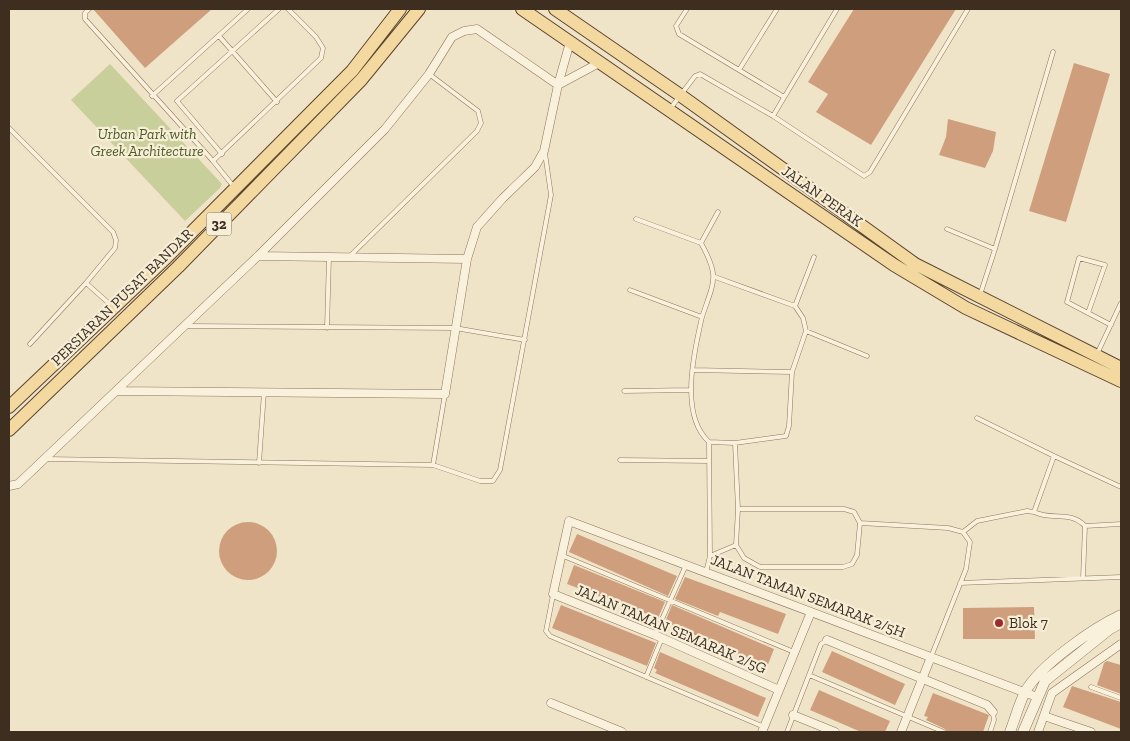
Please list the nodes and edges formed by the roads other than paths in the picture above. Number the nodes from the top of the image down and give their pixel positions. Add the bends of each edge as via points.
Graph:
1 (89, 9) edge
2 (248, 9) edge
3 (279, 9) edge
4 (288, 9) edge
5 (400, 9) edge
6 (419, 9) edge
7 (522, 9) edge
8 (555, 9) edge
9 (687, 9) edge
10 (777, 9) edge
11 (838, 9) edge
12 (968, 9) edge
13 (219, 36) junction
14 (601, 40) junction
15 (570, 42) junction
16 (230, 52) junction
17 (1053, 52) dead end
18 (605, 66) junction
19 (740, 70) junction
20 (429, 74) junction
21 (558, 85) junction
22 (680, 95) junction
23 (152, 96) junction
24 (784, 97) junction
25 (277, 102) junction
26 (668, 110) junction
27 (773, 116) junction
28 (9, 128) edge
29 (544, 151) junction
30 (222, 154) junction
31 (213, 161) junction
32 (235, 188) junction
33 (718, 212) dead end
34 (636, 219) dead end
35 (947, 229) dead end
36 (702, 243) junction
37 (995, 249) junction
38 (258, 256) junction
39 (329, 257) junction
40 (349, 257) junction
41 (814, 257) dead end
42 (467, 259) junction
43 (715, 277) junction
44 (86, 283) junction
45 (630, 290) dead end
46 (980, 295) junction
47 (1121, 303) edge
48 (795, 306) junction
49 (114, 308) junction
50 (1088, 313) junction
51 (1116, 314) junction
52 (1121, 316) edge
53 (702, 317) junction
54 (1111, 325) junction
55 (182, 326) junction
56 (327, 328) junction
57 (456, 328) junction
58 (806, 331) junction
59 (525, 340) junction
60 (30, 344) dead end
61 (867, 356) dead end
62 (1096, 356) junction
63 (1121, 368) edge
64 (694, 370) junction
65 (792, 372) junction
66 (1121, 382) edge
67 (691, 390) junction
68 (117, 391) junction
69 (624, 391) dead end
70 (264, 392) junction
71 (445, 394) junction
72 (12, 401) edge
73 (977, 418) dead end
74 (9, 430) edge
75 (709, 442) junction
76 (735, 442) junction
77 (1054, 456) junction
78 (44, 459) junction
79 (620, 460) dead end
80 (710, 461) junction
81 (259, 463) junction
82 (433, 465) junction
83 (9, 486) edge
84 (1121, 487) edge
85 (738, 508) junction
86 (1034, 512) junction
87 (860, 523) junction
88 (1121, 524) edge
89 (1085, 526) junction
90 (962, 532) junction
91 (736, 545) junction
92 (562, 555) junction
93 (710, 556) junction
94 (686, 565) junction
95 (706, 572) junction
96 (1082, 578) junction
97 (1121, 578) edge
98 (960, 583) junction
99 (553, 594) junction
100 (670, 599) junction
101 (811, 612) junction
102 (1121, 615) edge
103 (1121, 624) edge
104 (659, 637) junction
105 (827, 640) joint
106 (1121, 644) edge
107 (1112, 650) junction
108 (794, 652) junction
109 (1121, 653) edge
110 (931, 657) junction
111 (809, 675) junction
112 (646, 677) junction
113 (923, 678) junction
114 (1091, 687) dead end
115 (779, 690) junction
116 (1025, 693) junction
117 (1036, 697) junction
118 (1121, 698) edge
119 (551, 704) dead end
120 (992, 712) joint
121 (793, 715) junction
122 (1044, 716) junction
123 (907, 717) junction
124 (763, 729) edge
125 (622, 732) edge
126 (786, 732) edge
127 (835, 732) edge
128 (901, 732) edge
129 (944, 732) edge
130 (990, 732) edge
131 (1010, 732) edge
132 (1023, 732) edge
133 (1038, 732) edge
134 (1091, 732) edge

1 - 23 lane via 84,12 84,19
2 - 13 lane
3 - 16 lane
4 - 25 lane via 323,48 321,58
5 - 32 main road, PERSIARAN PUSAT BANDAR / 32 via 352,71
6 - 74 main road, PERSIARAN PUSAT BANDAR / 32 via 347,94 178,267
7 - 15 main road, JALAN PERAK
8 - 14 main road, JALAN PERAK
9 - 19 lane via 676,26 680,34
10 - 19 lane
11 - 24 lane
12 - 27 lane via 870,172 864,176
13 - 16 lane
13 - 23 lane
14 - 18 main road via 600,52
14 - 22 main road, JALAN PERAK
15 - 18 main road, JALAN PERAK
15 - 21 street
16 - 25 lane
16 - 30 lane via 177,101
17 - 37 lane
18 - 21 street
18 - 26 main road, JALAN PERAK
19 - 24 lane
20 - 21 street via 452,37 477,29
20 - 38 street via 385,129
20 - 40 lane via 478,111 481,123 478,130
21 - 29 street
22 - 26 lane
22 - 27 lane via 700,74
22 - 46 main road, JALAN PERAK via 915,264
23 - 31 lane
24 - 27 lane
25 - 30 lane
26 - 66 main road, JALAN PERAK via 902,270 966,308
28 - 44 lane via 113,232 115,248
29 - 42 street via 535,167 477,227
29 - 59 lane via 551,195
30 - 31 lane
31 - 32 lane
32 - 49 main road, PERSIARAN PUSAT BANDAR / 32
33 - 36 lane
34 - 36 lane
35 - 37 lane
36 - 43 lane via 714,266
37 - 46 lane
38 - 39 street
38 - 55 street
39 - 40 street
39 - 56 lane
40 - 42 street
41 - 48 lane
42 - 57 street
43 - 48 lane
43 - 53 lane
44 - 49 lane
44 - 60 lane
45 - 53 lane
46 - 62 main road, JALAN PERAK
47 - 51 lane
48 - 58 lane via 804,318
49 - 72 main road, PERSIARAN PUSAT BANDAR / 32
50 - 50 lane via 1105,265 1079,258 1067,302
50 - 54 lane
51 - 52 lane
51 - 54 lane
53 - 64 lane
54 - 62 lane
55 - 56 lane
55 - 68 street
56 - 57 lane
57 - 59 lane
57 - 71 street
58 - 61 lane
58 - 65 lane
59 - 82 lane via 500,470 493,480 480,482
62 - 63 main road, JALAN PERAK
64 - 65 lane
64 - 67 lane
65 - 76 lane via 790,426 786,436
67 - 69 lane
67 - 75 lane via 694,423
68 - 70 street
68 - 78 street
70 - 71 street
70 - 81 lane
71 - 82 lane
73 - 77 lane
75 - 76 lane
75 - 80 lane
76 - 85 lane
77 - 84 lane
77 - 86 lane
78 - 81 lane
78 - 83 street via 18,484
79 - 80 lane
80 - 93 lane
81 - 82 lane
85 - 87 lane via 844,509 854,512
85 - 91 lane
86 - 89 lane via 1044,516 1073,517
86 - 90 lane via 977,521
87 - 90 lane via 948,528
87 - 91 lane via 856,555 852,564 843,567 760,567 744,558
88 - 89 lane
89 - 96 lane
90 - 98 lane via 970,542 966,569
91 - 93 lane
92 - 94 street, JALAN TAMAN SEMARAK 2/5H via 569,521
92 - 99 street
92 - 100 lane
93 - 95 lane
94 - 95 street, JALAN TAMAN SEMARAK 2/5H
94 - 100 lane
95 - 101 street, JALAN TAMAN SEMARAK 2/5H
96 - 97 lane
96 - 98 lane
98 - 110 lane
99 - 104 street, JALAN TAMAN SEMARAK 2/5G
99 - 112 lane via 548,634
100 - 104 lane
100 - 108 lane
101 - 108 street
101 - 110 street, JALAN TAMAN SEMARAK 2/5H
102 - 116 street via 1060,655 1036,676
103 - 117 street via 1110,628 1059,668 1045,681
104 - 112 lane
104 - 115 street, JALAN TAMAN SEMARAK 2/5G
105 - 111 lane via 822,644
105 - 113 street
106 - 107 street
107 - 109 street
107 - 122 street via 1052,693
108 - 115 street
110 - 113 street
110 - 116 street, JALAN TAMAN SEMARAK 2/5H
111 - 121 lane
111 - 123 lane
112 - 124 lane
113 - 120 street via 987,705
113 - 123 street
114 - 118 lane
115 - 124 street
116 - 117 street, JALAN TAMAN SEMARAK 2/5H
116 - 131 street
117 - 132 street
119 - 125 street
120 - 130 lane via 994,720
121 - 126 lane
121 - 127 street
122 - 133 street
122 - 134 street
123 - 128 street
123 - 129 lane

